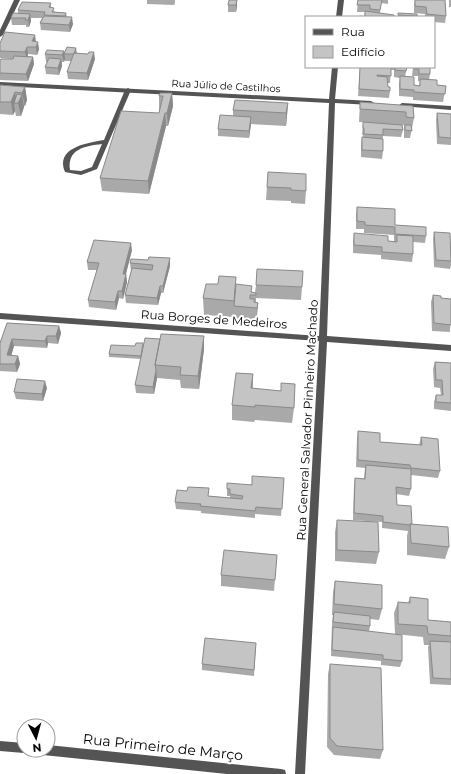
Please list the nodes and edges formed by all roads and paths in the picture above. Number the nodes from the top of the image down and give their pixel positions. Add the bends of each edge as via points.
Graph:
1 (17, 0) edge
2 (341, 0) edge
3 (340, 16) edge
4 (0, 35) edge
5 (335, 68) edge
6 (0, 84) edge
7 (128, 90) junction
8 (332, 101) junction
9 (380, 104) edge
10 (396, 105) edge
11 (451, 108) edge
12 (106, 142) junction
13 (0, 316) edge
14 (324, 339) junction
15 (451, 348) edge
16 (0, 746) edge
17 (16, 747) edge
18 (56, 751) edge
19 (281, 774) edge
20 (300, 774) edge

1 - 4 street
2 - 3 street
5 - 8 street, Rua General Salvador Pinheiro Machado
6 - 7 street, Rua Júlio de Castilhos
7 - 8 street, Rua Júlio de Castilhos
7 - 12 street
8 - 9 street, Rua Júlio de Castilhos
8 - 14 street, Rua General Salvador Pinheiro Machado
10 - 11 street
12 - 12 street via 95,168 88,173 75,174 67,171 65,164 74,149 87,144
13 - 14 street, Rua Borges de Medeiros
14 - 15 street, Rua Borges de Medeiros
14 - 20 street, Rua General Salvador Pinheiro Machado
16 - 17 street
18 - 19 street, Rua Primeiro de Março

